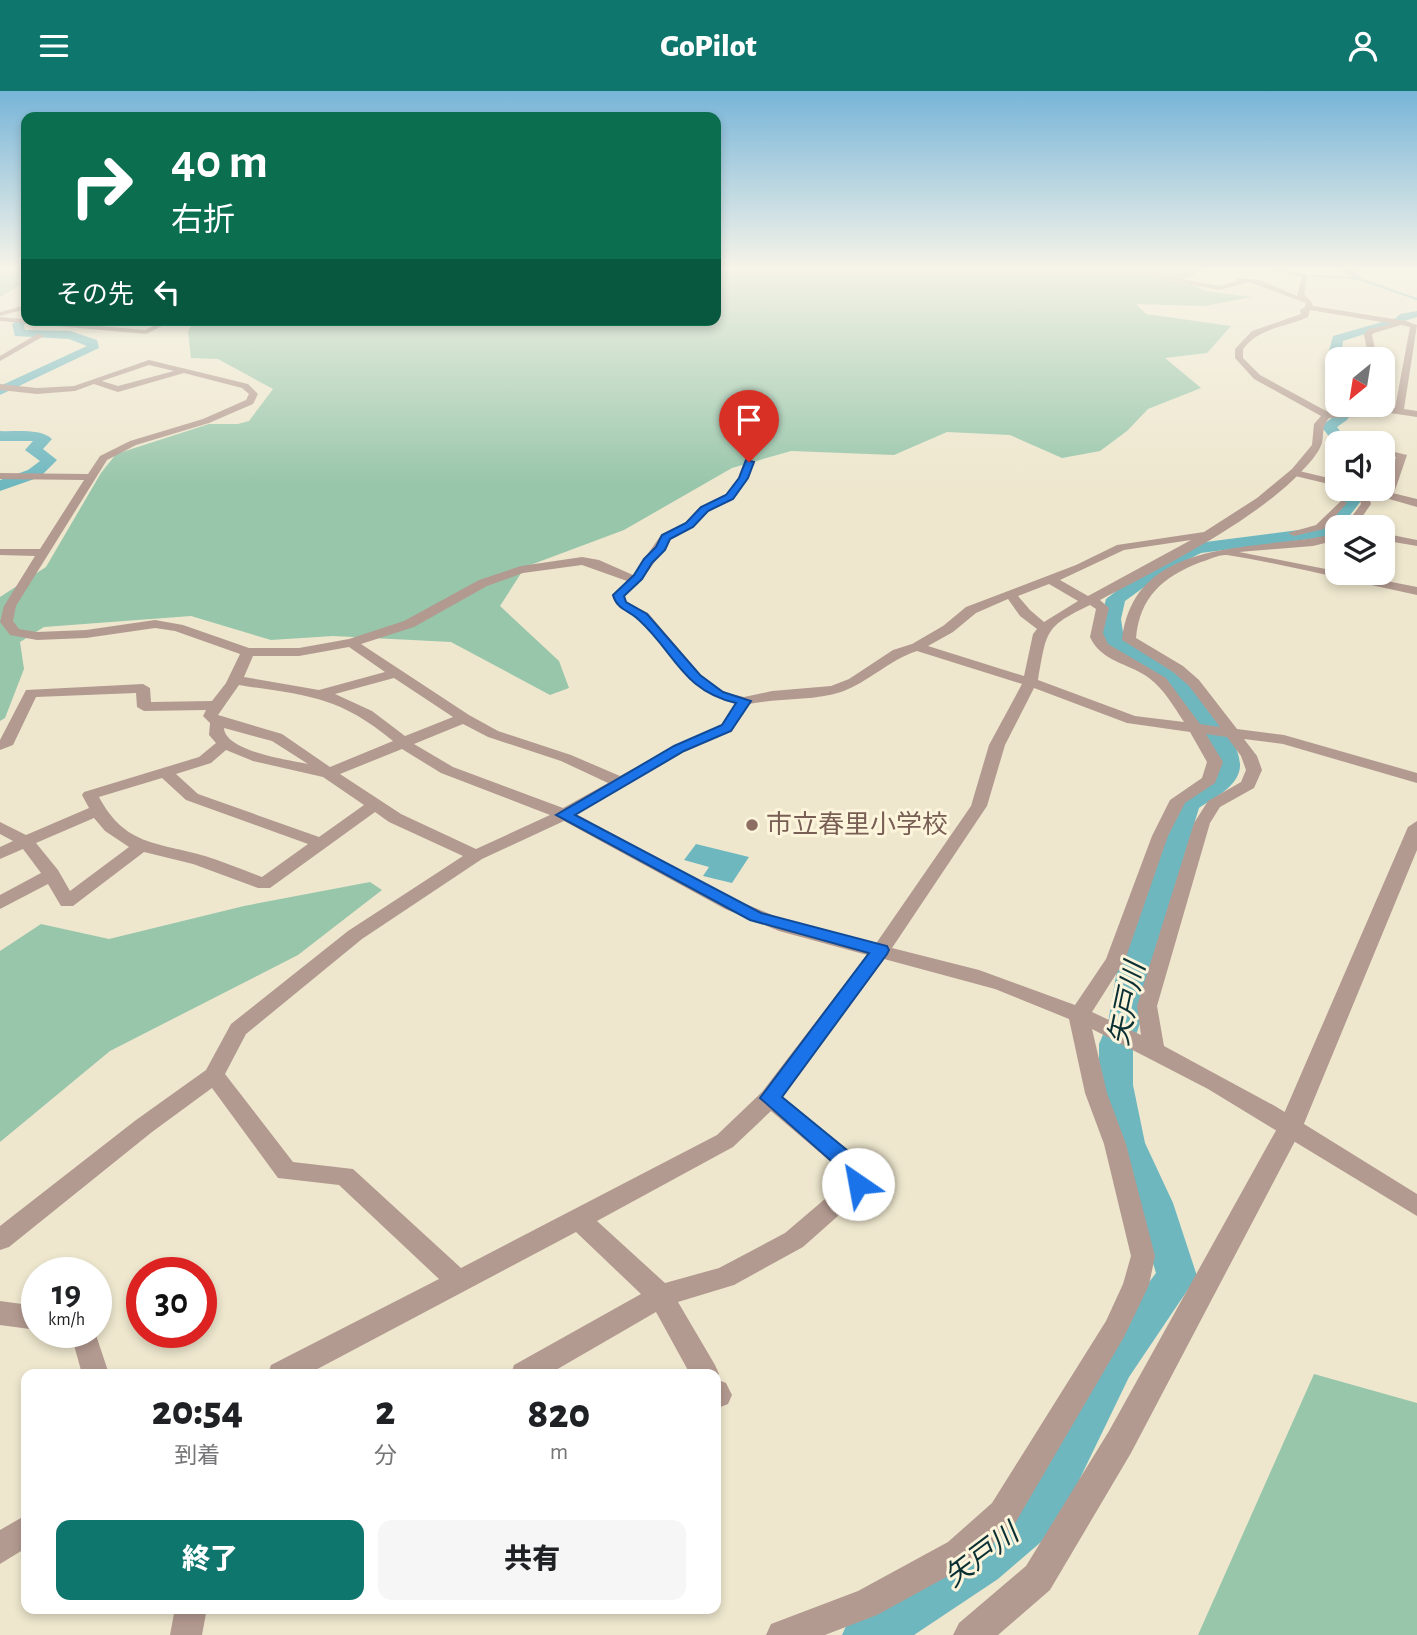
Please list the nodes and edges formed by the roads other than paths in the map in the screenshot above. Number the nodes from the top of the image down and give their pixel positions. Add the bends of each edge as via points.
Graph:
1 (30, 341) edge
2 (145, 341) edge
3 (1247, 341) edge
4 (1411, 341) edge
5 (144, 346) dead end
6 (0, 359) edge
7 (185, 370) junction
8 (1404, 382) junction
9 (96, 383) junction
10 (1417, 384) edge
11 (0, 387) edge
12 (1395, 410) edge
13 (1399, 411) junction
14 (1325, 414) edge
15 (1417, 414) edge
16 (1325, 416) edge
17 (755, 446) dead end
18 (1395, 454) edge
19 (1402, 455) junction
20 (1417, 457) edge
21 (1295, 473) junction
22 (0, 476) edge
23 (1395, 476) edge
24 (90, 477) junction
25 (1325, 481) edge
26 (1395, 498) edge
27 (1342, 503) dead end
28 (1417, 503) edge
29 (1200, 539) junction
30 (1395, 539) edge
31 (1325, 540) edge
32 (1417, 543) edge
33 (0, 552) edge
34 (1224, 552) junction
35 (42, 553) junction
36 (1051, 579) junction
37 (635, 580) junction
38 (1417, 591) edge
39 (1010, 593) junction
40 (1092, 599) junction
41 (1135, 605) junction
42 (1044, 628) junction
43 (351, 643) junction
44 (917, 647) junction
45 (248, 652) junction
46 (397, 673) junction
47 (236, 680) junction
48 (1030, 682) junction
49 (316, 695) junction
50 (744, 701) junction
51 (214, 705) junction
52 (464, 718) junction
53 (217, 722) junction
54 (1195, 728) junction
55 (1234, 733) junction
56 (401, 743) junction
57 (224, 744) junction
58 (0, 745) edge
59 (328, 773) junction
60 (167, 774) junction
61 (1417, 778) edge
62 (620, 782) junction
63 (374, 805) junction
64 (97, 811) junction
65 (564, 815) junction
66 (0, 827) edge
67 (1417, 827) edge
68 (25, 841) junction
69 (320, 843) junction
70 (140, 847) junction
71 (0, 854) edge
72 (476, 855) junction
73 (52, 874) junction
74 (0, 903) edge
75 (881, 950) junction
76 (1086, 1019) junction
77 (1154, 1051) junction
78 (214, 1075) junction
79 (770, 1098) junction
80 (1292, 1126) junction
81 (1417, 1206) edge
82 (578, 1219) junction
83 (0, 1240) edge
84 (459, 1282) junction
85 (661, 1296) junction
86 (0, 1313) edge
87 (21, 1316) edge
88 (88, 1348) edge
89 (94, 1369) edge
90 (291, 1369) edge
91 (533, 1369) edge
92 (703, 1369) edge
93 (21, 1534) edge
94 (0, 1549) edge
95 (190, 1614) edge
96 (186, 1635) edge
97 (782, 1635) edge
98 (971, 1635) edge

1 - 6 street
2 - 5 street
3 - 14 street via 1239,349 1239,358 1257,377
4 - 8 street
7 - 9 street via 118,389
7 - 9 street via 146,360
7 - 24 street via 245,386 253,399 194,426 118,449 103,458
8 - 10 street
8 - 13 street
9 - 11 street via 57,390
12 - 13 street
13 - 15 street
16 - 21 street via 1319,424 1323,435 1319,445
17 - 37 street via 730,497 665,537
18 - 19 street
19 - 20 street
19 - 23 street
21 - 25 street
21 - 29 street via 1230,523
22 - 24 street
24 - 35 street
26 - 28 street
27 - 29 street via 1320,527 1307,532
29 - 34 street
29 - 36 street via 1121,547
29 - 40 street
30 - 32 street
31 - 34 street
33 - 35 street
34 - 38 street
34 - 41 street via 1197,559 1159,580
35 - 45 street via 10,606 6,621 15,632 61,635 155,624
36 - 39 street
36 - 40 street
37 - 43 street via 582,561 522,570 482,583 409,624
37 - 50 street via 618,595 621,604 643,616 696,678 718,695
39 - 42 street
39 - 44 street via 971,611
40 - 41 street
40 - 42 street
40 - 54 street via 1103,608 1098,640 1160,680
41 - 55 street via 1128,621 1129,640 1193,682
42 - 48 street
43 - 45 street via 299,652
43 - 46 street
44 - 48 street
44 - 50 street via 833,689
45 - 47 street
46 - 49 street
46 - 52 street
47 - 49 street
47 - 51 street
48 - 54 street via 1132,720
48 - 75 street via 997,745 979,806
49 - 56 street via 359,709
50 - 62 street via 727,728 679,748
51 - 53 street via 210,716
51 - 58 street via 144,707 143,688 31,693 8,742
52 - 56 street
52 - 62 street via 493,734
53 - 57 street via 217,735
53 - 59 street via 276,735
54 - 55 street
54 - 76 street via 1215,762 1209,780 1178,800 1160,836 1115,960
55 - 61 street via 1284,740
55 - 77 street via 1254,770 1248,785 1214,804 1202,823 1147,1006
56 - 59 street
56 - 65 street via 468,779
57 - 59 street via 258,758
57 - 60 street via 205,760
59 - 63 street
60 - 64 street via 90,796
60 - 69 street via 192,797
62 - 65 street
63 - 69 street
63 - 72 street
64 - 68 street
64 - 70 street via 118,837
65 - 72 street
65 - 75 street via 755,916
66 - 68 street
67 - 80 street
68 - 71 street
68 - 73 street
69 - 70 street via 264,884 196,859
70 - 73 street via 67,902
72 - 78 street via 355,935 238,1029
73 - 74 street
75 - 76 street via 1002,984
75 - 79 street
76 - 77 street
76 - 97 street via 1096,1094 1115,1144 1143,1256 1115,1329 1003,1514 959,1553 866,1604
77 - 80 street
78 - 83 street
78 - 84 street via 286,1171 345,1176
79 - 82 street via 725,1141
79 - 85 street via 856,1170 858,1184 794,1240 725,1277
80 - 81 street
80 - 98 street via 1120,1442 1038,1578
82 - 84 street
82 - 85 street
84 - 90 street
85 - 91 street
85 - 92 street
86 - 87 street
88 - 89 street
93 - 94 street
95 - 96 street

